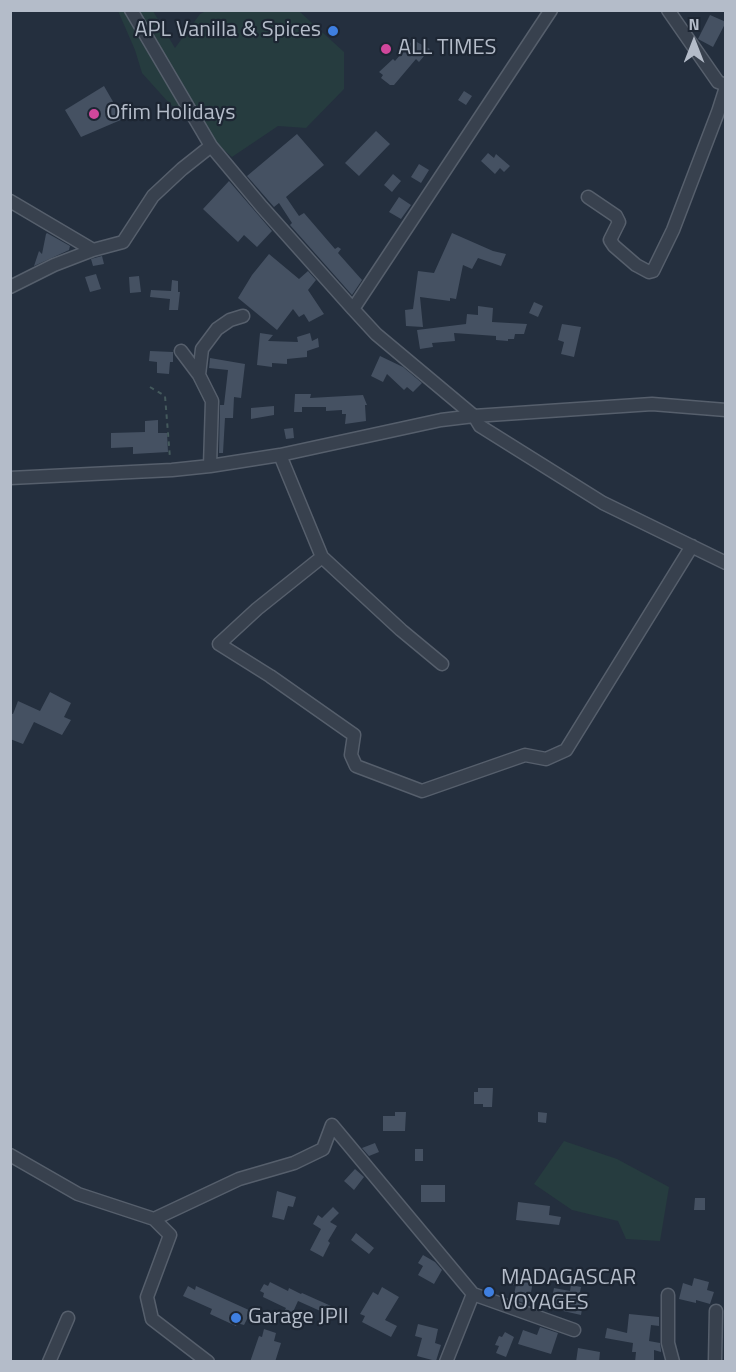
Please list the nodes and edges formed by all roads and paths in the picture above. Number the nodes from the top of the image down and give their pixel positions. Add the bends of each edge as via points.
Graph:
1 (131, 10) edge
2 (551, 10) edge
3 (668, 10) edge
4 (726, 86) edge
5 (212, 146) junction
6 (588, 197) dead end
7 (10, 201) edge
8 (93, 250) junction
9 (10, 287) edge
10 (354, 309) junction
11 (243, 316) dead end
12 (181, 351) dead end
13 (199, 375) junction
14 (150, 387) dead end
15 (726, 410) edge
16 (474, 416) junction
17 (280, 455) junction
18 (210, 466) junction
19 (172, 470) junction
20 (10, 478) edge
21 (692, 546) junction
22 (322, 557) junction
23 (726, 563) edge
24 (442, 664) dead end
25 (10, 1155) edge
26 (154, 1219) junction
27 (473, 1294) junction
28 (668, 1295) dead end
29 (717, 1311) dead end
30 (68, 1317) dead end
31 (574, 1330) dead end
32 (49, 1362) edge
33 (208, 1362) edge
34 (446, 1362) edge
35 (673, 1362) edge
36 (715, 1362) edge

1 - 5 street
2 - 10 street
3 - 4 street via 718,82
4 - 6 street via 673,230 653,271 636,265 614,246 610,240 619,222 616,216
5 - 8 street via 153,196 123,242
5 - 10 street
7 - 8 street
8 - 9 street
10 - 16 street via 376,334
11 - 13 street via 216,329 202,349
12 - 13 street
13 - 18 street via 212,401
14 - 19 path via 165,396
15 - 16 street via 652,404
16 - 17 street
16 - 21 street via 480,426 603,503
17 - 18 street
17 - 22 street
18 - 19 street
19 - 20 street
21 - 22 street via 566,750 546,759 525,755 422,791 356,766 351,755 354,735 219,644
21 - 23 street
22 - 24 street
25 - 26 street via 78,1194
26 - 27 street via 239,1179 294,1163 323,1149 332,1125
26 - 33 street via 170,1235 147,1298 152,1319
27 - 31 street
27 - 34 street
28 - 35 street via 668,1343
29 - 36 street
30 - 32 street

